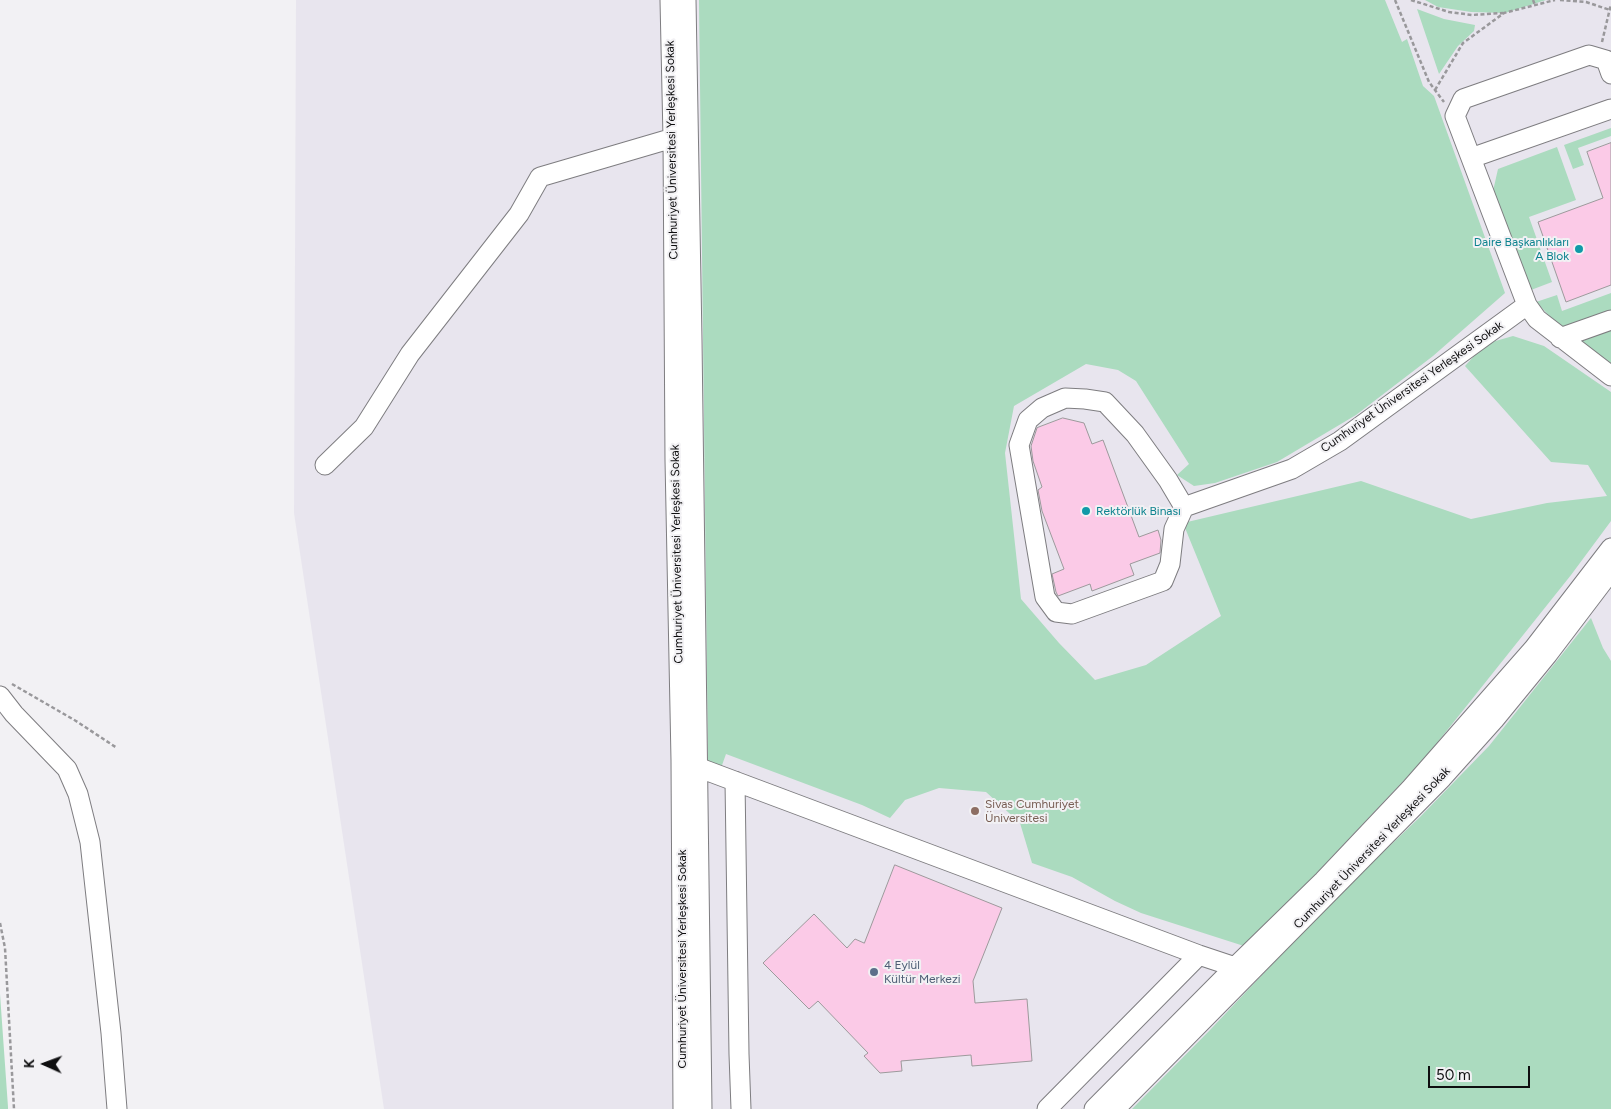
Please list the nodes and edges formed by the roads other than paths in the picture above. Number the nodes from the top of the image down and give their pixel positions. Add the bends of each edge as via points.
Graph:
1 (670, 0) edge
2 (686, 0) edge
3 (1611, 74) edge
4 (1611, 109) edge
5 (672, 138) junction
6 (1471, 158) junction
7 (1526, 305) junction
8 (1611, 320) edge
9 (1560, 338) junction
10 (1611, 376) edge
11 (325, 465) dead end
12 (1184, 507) junction
13 (1611, 548) edge
14 (1611, 571) edge
15 (4, 689) edge
16 (697, 767) junction
17 (735, 781) junction
18 (1198, 955) junction
19 (1235, 967) junction
20 (117, 1109) edge
21 (683, 1109) edge
22 (702, 1109) edge
23 (741, 1109) edge
24 (1047, 1109) edge
25 (1094, 1109) edge
26 (1115, 1109) edge

1 - 5 street, Cumhuriyet Üniversitesi Yerleşkesi Sokak
2 - 16 street, Cumhuriyet Üniversitesi Yerleşkesi Sokak
3 - 6 street via 1606,60 1589,56 1463,100 1455,116
4 - 6 street
5 - 11 street via 540,177 519,214 410,354 364,427
5 - 21 street, Cumhuriyet Üniversitesi Yerleşkesi Sokak
6 - 7 street
7 - 9 street
7 - 12 street, Cumhuriyet Üniversitesi Yerleşkesi Sokak via 1340,441 1292,470
8 - 9 street
9 - 10 street
12 - 12 street via 1135,434 1105,402 1065,398 1042,408 1028,420 1019,445 1045,597 1056,612 1072,614 1163,581 1170,564 1174,530
13 - 19 street, Cumhuriyet Üniversitesi Yerleşkesi Sokak via 1534,648 1444,752 1323,881
14 - 26 street, Cumhuriyet Üniversitesi Yerleşkesi Sokak via 1524,684 1442,778
15 - 20 street via 14,714 67,769 78,794 90,842
16 - 17 street
16 - 22 street, Cumhuriyet Üniversitesi Yerleşkesi Sokak
17 - 18 street
17 - 23 street
18 - 19 street
18 - 24 street
19 - 25 street, Cumhuriyet Üniversitesi Yerleşkesi Sokak

